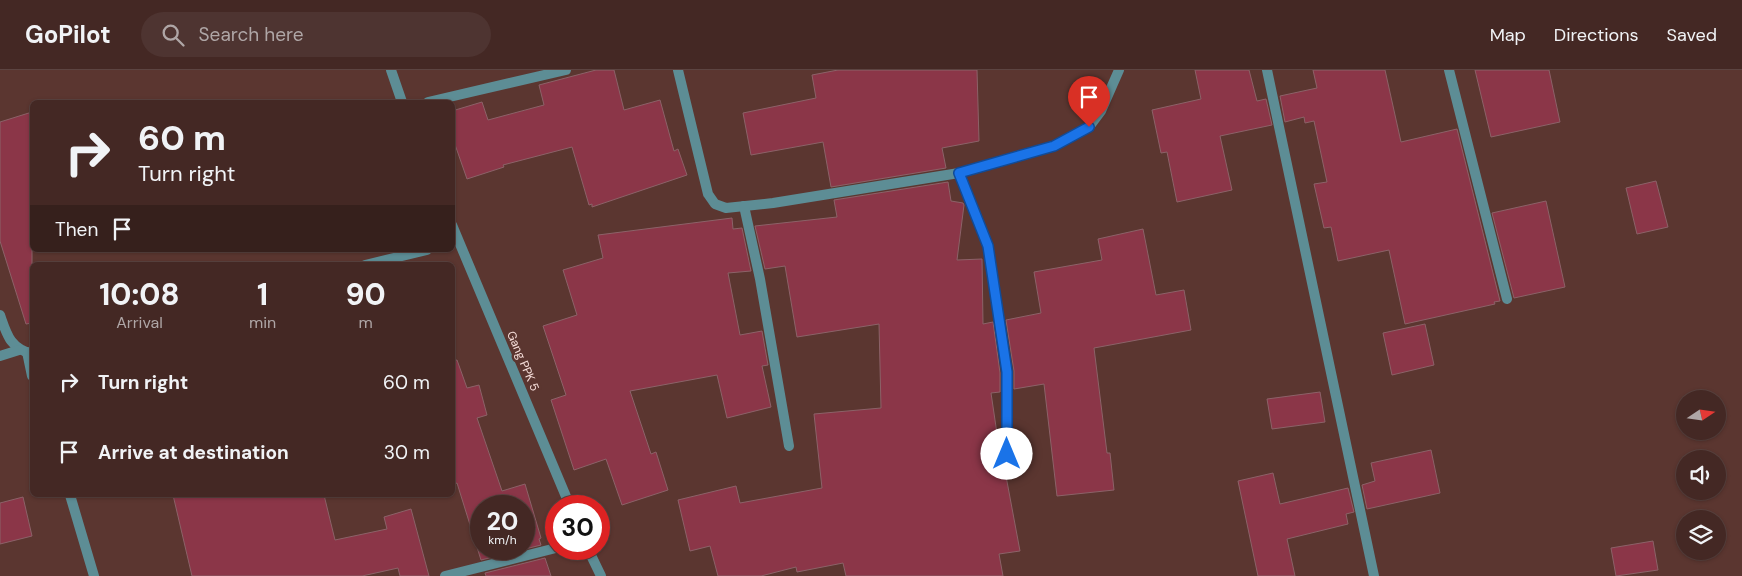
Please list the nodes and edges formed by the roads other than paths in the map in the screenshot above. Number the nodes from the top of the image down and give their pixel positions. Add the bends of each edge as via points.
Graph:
1 (390, 70) edge
2 (566, 70) edge
3 (678, 70) edge
4 (1119, 70) edge
5 (1267, 70) edge
6 (1449, 70) edge
7 (540, 74) edge
8 (401, 100) edge
9 (436, 100) edge
10 (959, 173) junction
11 (744, 206) junction
12 (456, 243) edge
13 (419, 252) edge
14 (377, 262) edge
15 (1507, 299) dead end
16 (0, 315) edge
17 (26, 352) edge
18 (0, 356) edge
19 (30, 368) edge
20 (789, 446) dead end
21 (1007, 454) dead end
22 (565, 495) edge
23 (71, 497) edge
24 (545, 551) edge
25 (593, 560) edge
26 (94, 576) edge
27 (445, 576) edge
28 (601, 576) edge
29 (1374, 576) edge

1 - 8 street
2 - 7 street
3 - 11 street via 708,194 715,204 726,208
4 - 10 street via 1101,111 1089,127 1054,146
5 - 29 street
6 - 15 street
7 - 9 street
10 - 11 street
10 - 21 street via 988,246 1007,372
11 - 20 street
12 - 22 street, Gang PPK 5
13 - 14 street
16 - 17 street via 10,342
17 - 18 street
17 - 19 street
23 - 26 street
24 - 27 street
25 - 28 street

